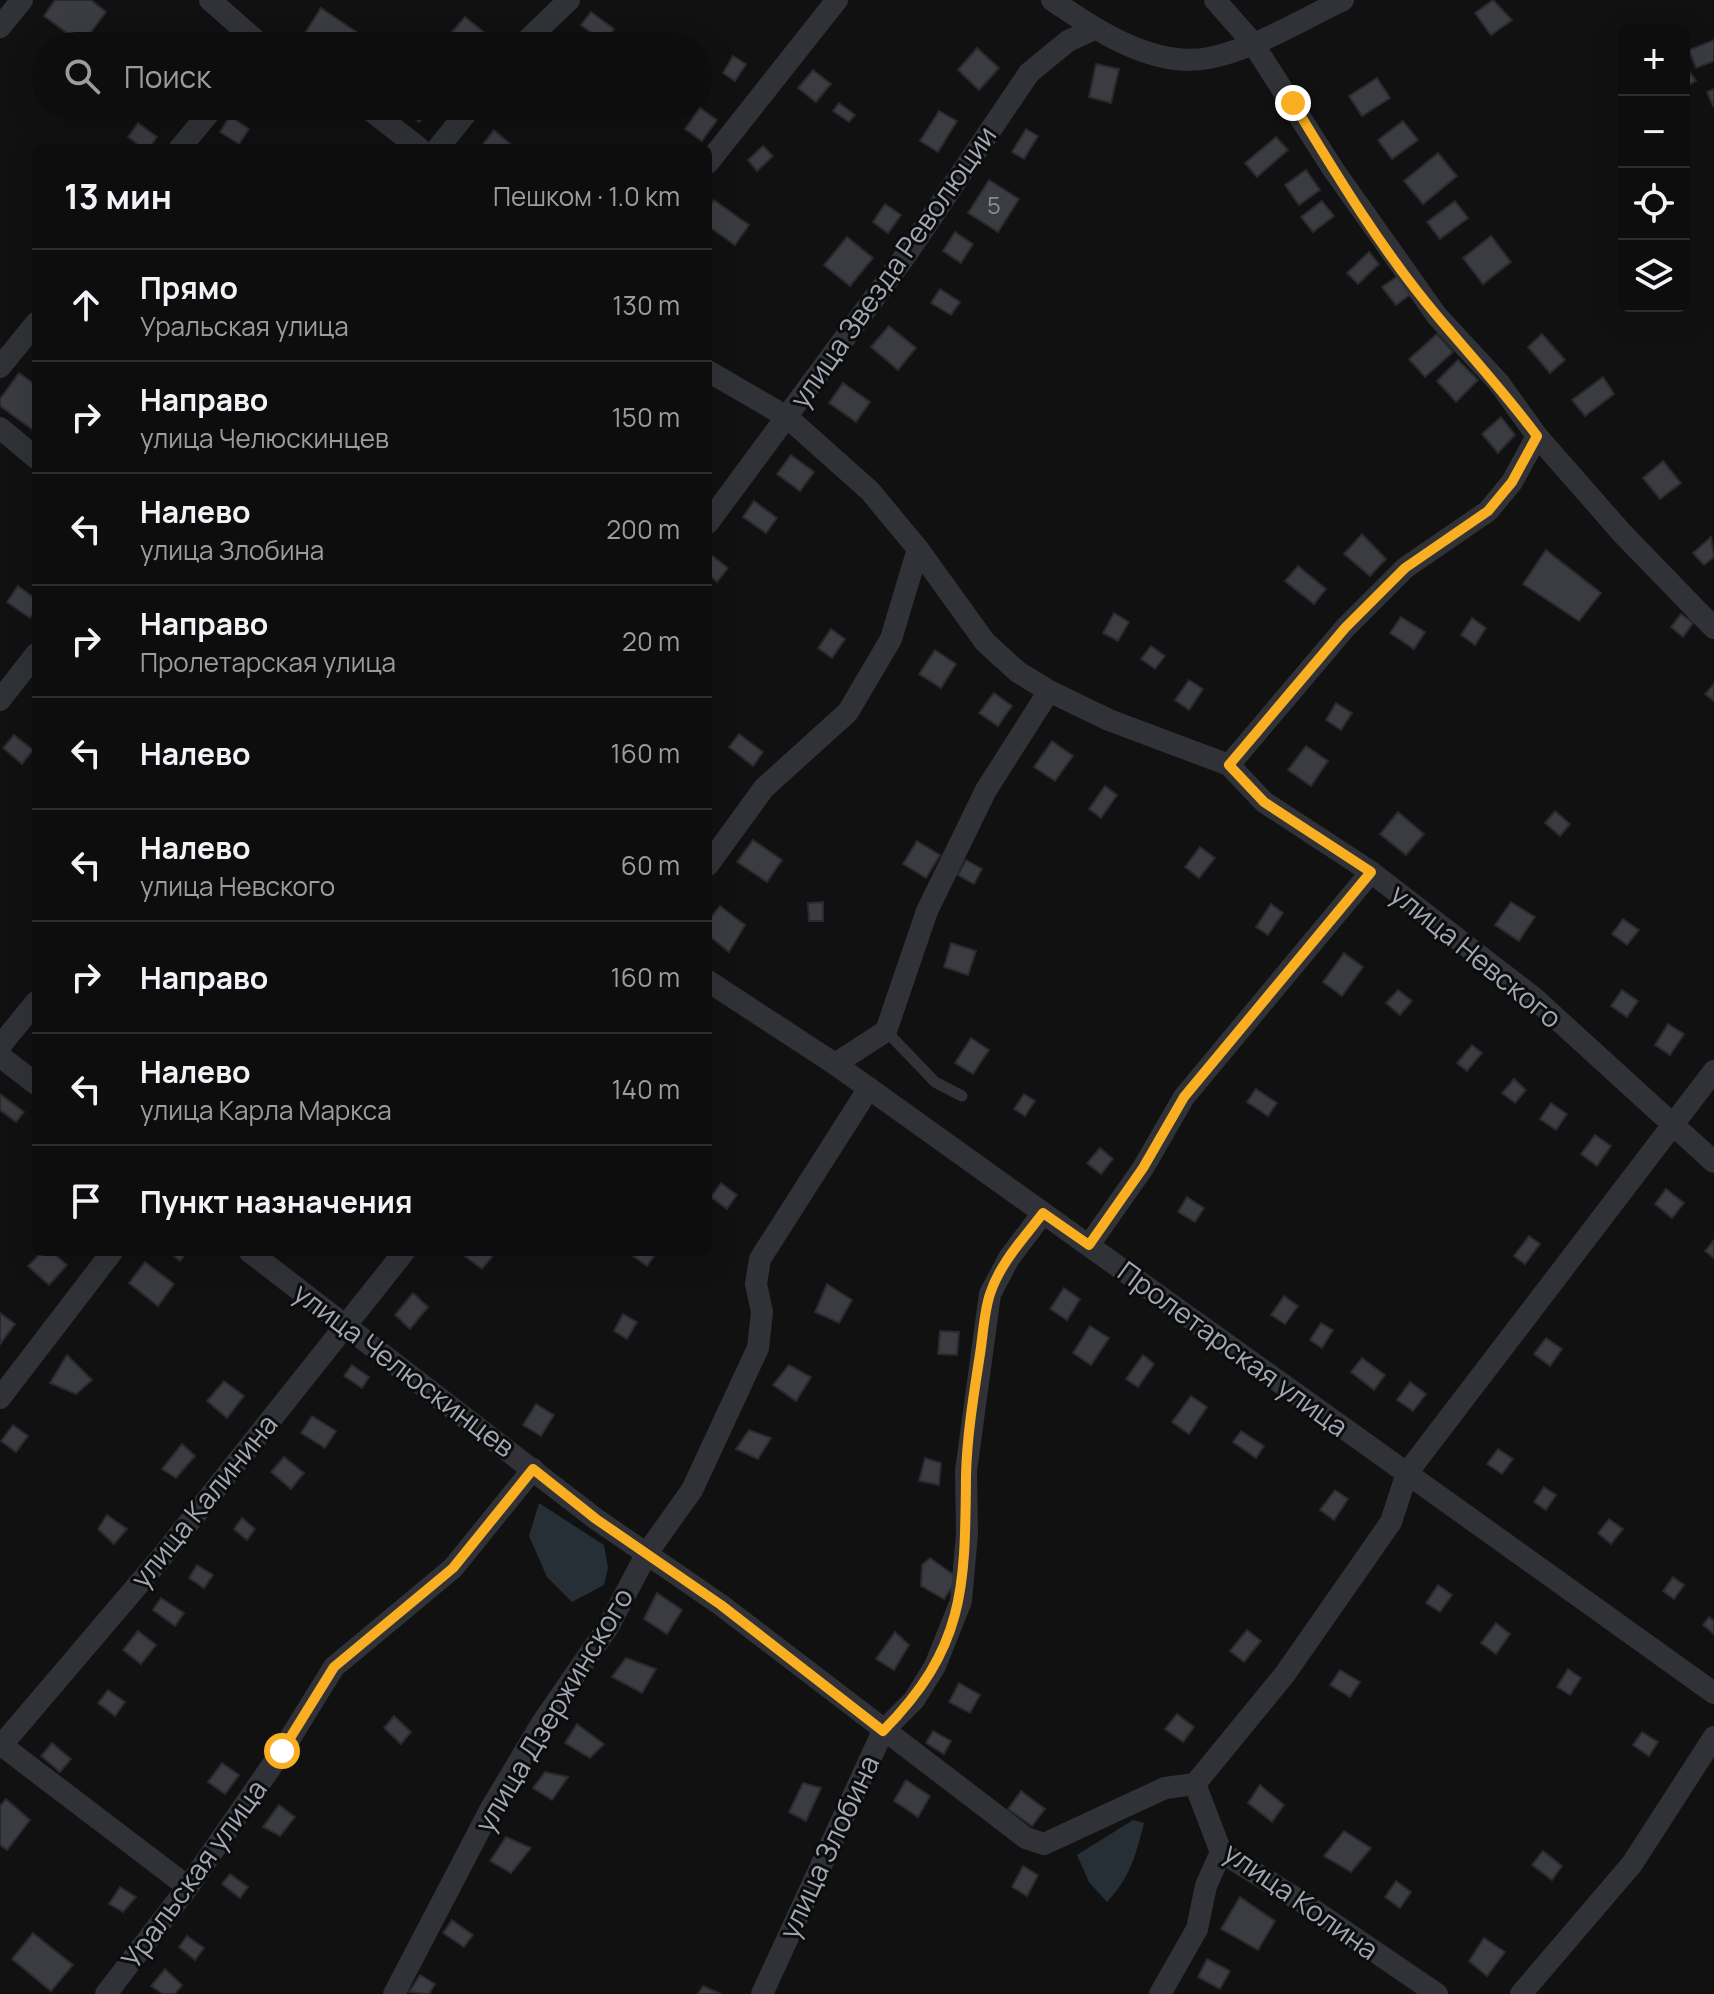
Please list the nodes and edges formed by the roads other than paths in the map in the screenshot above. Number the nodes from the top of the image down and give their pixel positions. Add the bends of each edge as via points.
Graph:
1 (22, 0) edge
2 (210, 0) edge
3 (569, 0) edge
4 (1052, 0) edge
5 (1215, 0) edge
6 (1343, 0) edge
7 (840, 3) edge
8 (0, 27) edge
9 (1094, 29) junction
10 (246, 32) edge
11 (536, 32) edge
12 (1252, 42) junction
13 (203, 120) edge
14 (383, 120) edge
15 (461, 120) edge
16 (183, 144) edge
17 (414, 144) edge
18 (441, 144) edge
19 (712, 158) edge
20 (32, 328) edge
21 (0, 367) edge
22 (712, 373) edge
23 (787, 417) junction
24 (0, 428) edge
25 (1537, 436) junction
26 (32, 455) edge
27 (712, 518) edge
28 (918, 549) junction
29 (1714, 628) edge
30 (32, 659) edge
31 (1049, 691) junction
32 (0, 700) edge
33 (1229, 765) junction
34 (712, 860) edge
35 (1371, 872) junction
36 (712, 984) edge
37 (32, 1007) edge
38 (886, 1031) junction
39 (0, 1046) edge
40 (0, 1056) edge
41 (835, 1064) junction
42 (1714, 1071) edge
43 (32, 1081) edge
44 (869, 1088) junction
45 (962, 1096) dead end
46 (1671, 1125) junction
47 (1714, 1162) edge
48 (1043, 1213) junction
49 (1089, 1245) junction
50 (109, 1256) edge
51 (255, 1256) edge
52 (401, 1256) edge
53 (344, 1327) junction
54 (0, 1398) edge
55 (533, 1469) junction
56 (1407, 1473) junction
57 (647, 1553) junction
58 (1714, 1693) edge
59 (883, 1731) junction
60 (1714, 1737) edge
61 (0, 1745) edge
62 (1195, 1784) junction
63 (1221, 1852) junction
64 (188, 1887) junction
65 (106, 1994) edge
66 (394, 1994) edge
67 (762, 1994) edge
68 (1160, 1994) edge
69 (1437, 1994) edge
70 (1521, 1994) edge

1 - 8 street
2 - 10 street
3 - 11 street
4 - 9 street
5 - 12 street
6 - 12 street
7 - 19 street
9 - 12 street via 1161,57 1207,58
9 - 23 street, улица Звезда Революции via 1068,41 1029,73 906,255
12 - 25 street via 1437,316 1499,383
13 - 16 street
14 - 17 street
15 - 18 street
20 - 21 street
22 - 23 street, улица Невского
23 - 27 street, улица Звезда Революции
23 - 28 street, улица Невского via 870,491
24 - 26 street
25 - 29 street
25 - 33 street via 1512,482 1488,511 1395,578 1345,628
28 - 31 street, улица Невского via 985,642
28 - 34 street via 891,639 848,712 764,788
30 - 32 street
31 - 33 street, улица Невского via 1109,720
31 - 38 street via 986,790 933,897
33 - 35 street, улица Невского via 1264,802
35 - 46 street, улица Невского via 1533,997
35 - 49 street via 1184,1097
36 - 41 street, Пролетарская улица
37 - 39 street
38 - 41 street
38 - 45 lane via 935,1082
40 - 43 street
41 - 44 street, Пролетарская улица
42 - 46 street
44 - 48 street, Пролетарская улица
44 - 57 street, улица Дзержинского via 760,1259 758,1348 692,1490
46 - 47 street, улица Невского
46 - 56 street
48 - 49 street, Пролетарская улица
48 - 59 street, улица Злобина via 990,1294 966,1471 961,1601 935,1666 914,1700
49 - 56 street, Пролетарская улица
50 - 54 street
51 - 53 street, улица Челюскинцев
52 - 53 street, улица Калинина
53 - 55 street, улица Челюскинцев
53 - 61 street, улица Калинина via 160,1559
55 - 57 street, улица Челюскинцев
55 - 64 street, Уральская улица via 453,1568 334,1667
56 - 58 street, Пролетарская улица
56 - 62 street via 1391,1522 1285,1674
57 - 59 street, улица Челюскинцев
57 - 66 street, улица Дзержинского via 608,1627 497,1797
59 - 62 street, улица Челюскинцев via 1026,1838 1044,1844 1165,1788
59 - 67 street, улица Злобина
60 - 70 street via 1632,1864
61 - 64 street
62 - 63 street, улица Колина
63 - 68 street via 1206,1886 1197,1929
63 - 69 street, улица Колина
64 - 65 street, Уральская улица

